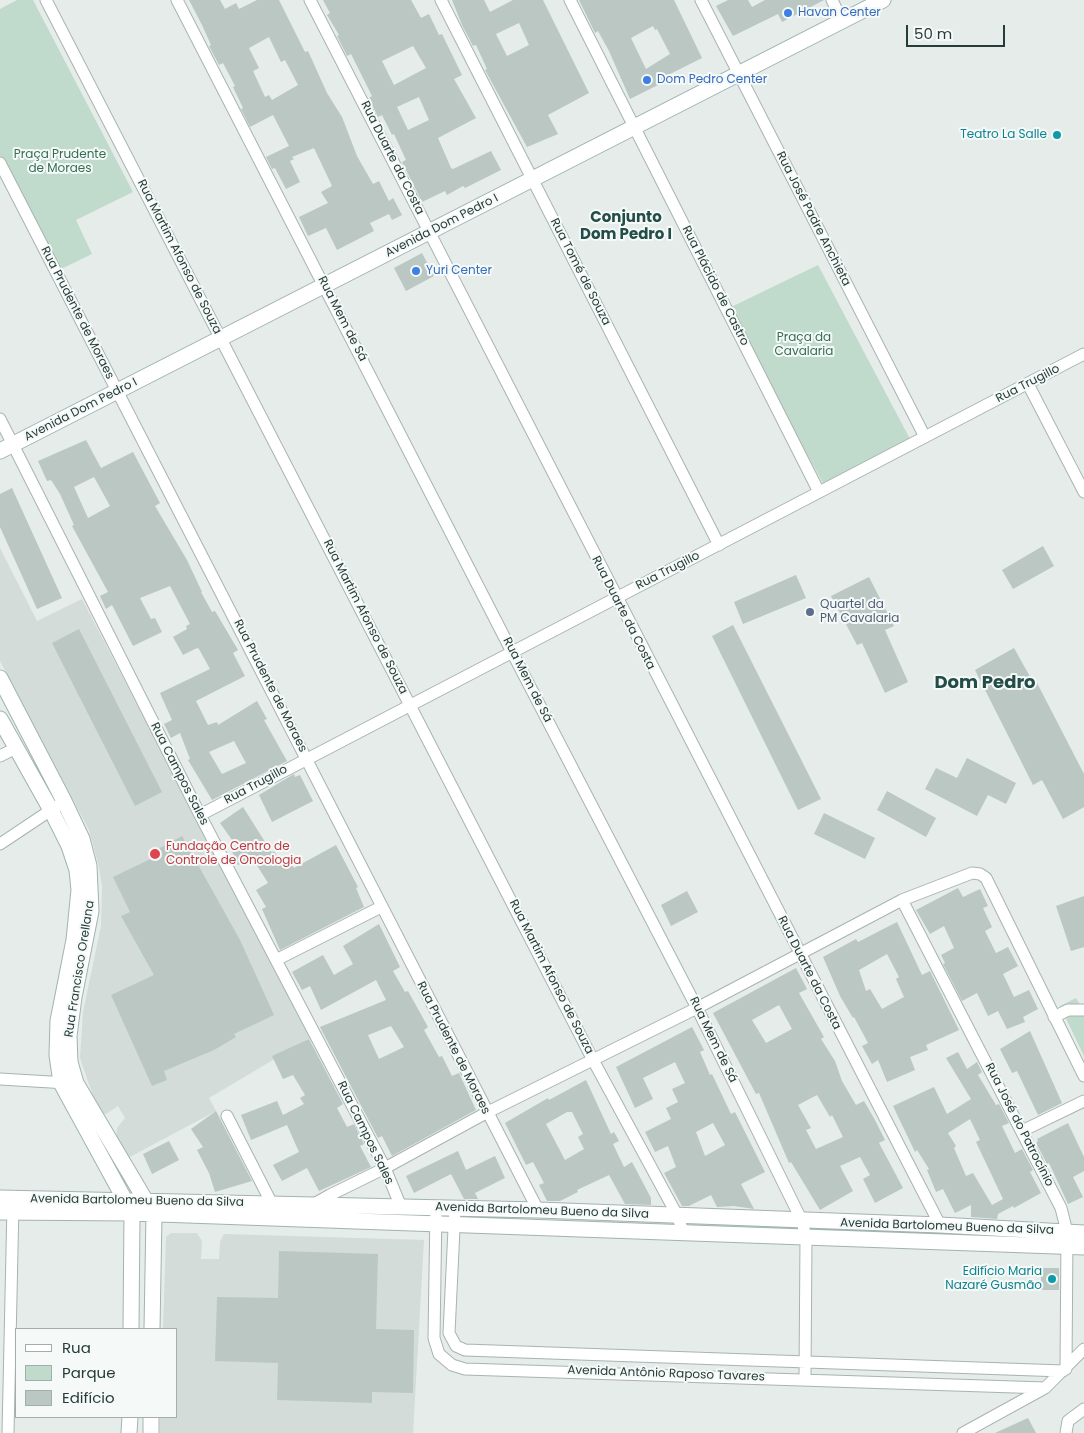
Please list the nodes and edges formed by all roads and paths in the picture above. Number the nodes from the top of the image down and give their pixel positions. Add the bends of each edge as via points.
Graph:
1 (46, 0) edge
2 (177, 0) edge
3 (310, 0) edge
4 (440, 0) edge
5 (570, 0) edge
6 (701, 0) edge
7 (832, 0) edge
8 (883, 0) edge
9 (842, 21) junction
10 (739, 74) junction
11 (635, 127) junction
12 (0, 164) edge
13 (533, 179) junction
14 (430, 232) junction
15 (325, 286) junction
16 (221, 339) junction
17 (1084, 354) edge
18 (1028, 384) junction
19 (117, 392) junction
20 (0, 420) edge
21 (926, 437) junction
22 (6, 448) edge
23 (819, 492) junction
24 (1084, 492) edge
25 (719, 544) junction
26 (616, 598) junction
27 (512, 652) junction
28 (0, 678) edge
29 (410, 705) junction
30 (0, 719) edge
31 (16, 748) junction
32 (0, 756) edge
33 (307, 759) junction
34 (64, 801) junction
35 (51, 810) junction
36 (200, 815) junction
37 (0, 844) edge
38 (83, 868) junction
39 (902, 900) junction
40 (381, 907) junction
41 (799, 954) junction
42 (276, 960) junction
43 (698, 1008) junction
44 (1084, 1010) edge
45 (1054, 1017) junction
46 (593, 1060) junction
47 (1084, 1076) edge
48 (0, 1079) edge
49 (76, 1082) junction
50 (61, 1083) junction
51 (1084, 1101) edge
52 (486, 1113) junction
53 (227, 1116) dead end
54 (1022, 1131) junction
55 (385, 1168) junction
56 (272, 1204) junction
57 (314, 1204) junction
58 (6, 1205) edge
59 (129, 1207) junction
60 (150, 1207) junction
61 (401, 1207) junction
62 (436, 1208) junction
63 (455, 1208) junction
64 (538, 1210) junction
65 (677, 1215) junction
66 (313, 1220) junction
67 (802, 1221) junction
68 (435, 1224) junction
69 (940, 1224) junction
70 (455, 1225) junction
71 (1084, 1233) edge
72 (684, 1234) junction
73 (806, 1238) junction
74 (1067, 1239) junction
75 (1084, 1247) edge
76 (131, 1328) edge
77 (152, 1328) edge
78 (1084, 1349) edge
79 (465, 1350) junction
80 (577, 1354) junction
81 (805, 1361) junction
82 (464, 1369) junction
83 (1064, 1370) junction
84 (576, 1372) junction
85 (805, 1378) junction
86 (1045, 1388) junction
87 (1084, 1409) edge
88 (130, 1418) edge
89 (151, 1418) edge
90 (8, 1433) edge
91 (130, 1433) edge
92 (151, 1433) edge
93 (962, 1433) edge
94 (1066, 1433) edge

1 - 16 street, Rua Martim Afonso de Souza
2 - 15 street, Rua Mem de Sá
3 - 14 street, Rua Duarte da Costa
4 - 13 street, Rua Tomé de Souza
5 - 11 street, Rua Plácido de Castro
6 - 10 street, Rua José Padre Anchieta
7 - 9 street
8 - 9 street, Avenida Dom Pedro I
9 - 10 street, Avenida Dom Pedro I
10 - 11 street, Avenida Dom Pedro I
10 - 21 street, Rua José Padre Anchieta
11 - 13 street, Avenida Dom Pedro I
11 - 23 street, Rua Plácido de Castro
12 - 19 street, Rua Prudente de Moraes
13 - 14 street, Avenida Dom Pedro I
13 - 25 street, Rua Tomé de Souza
14 - 15 street, Avenida Dom Pedro I
14 - 26 street, Rua Duarte da Costa
15 - 16 street, Avenida Dom Pedro I
15 - 27 street, Rua Mem de Sá
16 - 19 street, Avenida Dom Pedro I
16 - 29 street, Rua Martim Afonso de Souza
17 - 18 street, Rua Trugillo
18 - 21 street, Rua Trugillo
18 - 24 street
19 - 22 street, Avenida Dom Pedro I
19 - 33 street, Rua Prudente de Moraes
20 - 22 street, Rua Campos Sales
21 - 23 street, Rua Trugillo
22 - 36 street, Rua Campos Sales
23 - 25 street, Rua Trugillo
25 - 26 street, Rua Trugillo
26 - 27 street, Rua Trugillo
26 - 41 street, Rua Duarte da Costa
27 - 29 street, Rua Trugillo
27 - 43 street, Rua Mem de Sá
28 - 34 street, Rua Francisco Orellana
29 - 33 street, Rua Trugillo
29 - 46 street, Rua Martim Afonso de Souza
30 - 31 street, Rua Francisco Orellana
31 - 32 street
31 - 35 street, Rua Francisco Orellana
33 - 36 street, Rua Trugillo
33 - 40 street, Rua Prudente de Moraes
34 - 35 street
34 - 38 street, Rua Francisco Orellana via 82,839
35 - 37 street
35 - 38 street, Rua Francisco Orellana
36 - 42 street, Rua Campos Sales
38 - 49 street, Rua Francisco Orellana via 91,911 68,1036
38 - 50 street, Rua Francisco Orellana via 74,940 58,1021 56,1055
39 - 41 street
39 - 45 street via 965,875 980,874 986,878
39 - 54 street, Rua José do Patrocínio
40 - 42 street
40 - 52 street, Rua Prudente de Moraes
41 - 43 street
41 - 69 street, Rua Duarte da Costa
42 - 55 street, Rua Campos Sales
43 - 46 street
43 - 67 street, Rua Mem de Sá
44 - 45 street via 1068,1010
45 - 47 street
46 - 52 street
46 - 65 street, Rua Martim Afonso de Souza
48 - 50 street
49 - 50 street
49 - 60 street, Rua Francisco Orellana
50 - 59 street, Rua Francisco Orellana
51 - 54 street
52 - 55 street
52 - 64 street, Rua Prudente de Moraes
53 - 56 street
54 - 74 street, Rua José do Patrocínio via 1055,1195 1065,1219
55 - 57 street
55 - 61 street, Rua Campos Sales
56 - 57 street, Avenida Bartolomeu Bueno da Silva
56 - 60 street, Avenida Bartolomeu Bueno da Silva
57 - 61 street, Avenida Bartolomeu Bueno da Silva
57 - 66 street
58 - 59 street, Avenida Bartolomeu Bueno da Silva
58 - 90 street
59 - 60 street, Avenida Bartolomeu Bueno da Silva
59 - 76 street
60 - 66 street, Avenida Bartolomeu Bueno da Silva
60 - 77 street
61 - 62 street, Avenida Bartolomeu Bueno da Silva
62 - 63 street, Avenida Bartolomeu Bueno da Silva
62 - 68 street, Avenida Antônio Raposo Tavares
63 - 64 street, Avenida Bartolomeu Bueno da Silva
63 - 70 street
64 - 65 street, Avenida Bartolomeu Bueno da Silva
65 - 67 street, Avenida Bartolomeu Bueno da Silva
65 - 72 street, Rua Martim Afonso de Souza
66 - 68 street, Avenida Bartolomeu Bueno da Silva
67 - 69 street, Avenida Bartolomeu Bueno da Silva
67 - 73 street, Rua Mem de Sá
68 - 70 street, Avenida Bartolomeu Bueno da Silva
68 - 82 street, Avenida Antônio Raposo Tavares via 434,1338 439,1354
69 - 74 street, Avenida Bartolomeu Bueno da Silva
70 - 72 street, Avenida Bartolomeu Bueno da Silva
70 - 79 street via 449,1333 456,1346
71 - 74 street, Avenida Bartolomeu Bueno da Silva
72 - 73 street, Avenida Bartolomeu Bueno da Silva
73 - 74 street, Avenida Bartolomeu Bueno da Silva
73 - 81 street, Rua Mem de Sá
74 - 75 street, Avenida Bartolomeu Bueno da Silva
74 - 83 street, Rua José do Patrocínio
78 - 83 street
79 - 80 street, Avenida Antônio Raposo Tavares
79 - 82 street
80 - 81 street, Avenida Antônio Raposo Tavares
80 - 84 street
81 - 83 street, Avenida Antônio Raposo Tavares
81 - 85 street, Rua Mem de Sá
82 - 84 street, Avenida Antônio Raposo Tavares
83 - 86 street
84 - 85 street, Avenida Antônio Raposo Tavares
85 - 86 street, Avenida Antônio Raposo Tavares
86 - 93 street
87 - 94 street via 1068,1420
88 - 91 street
89 - 92 street

